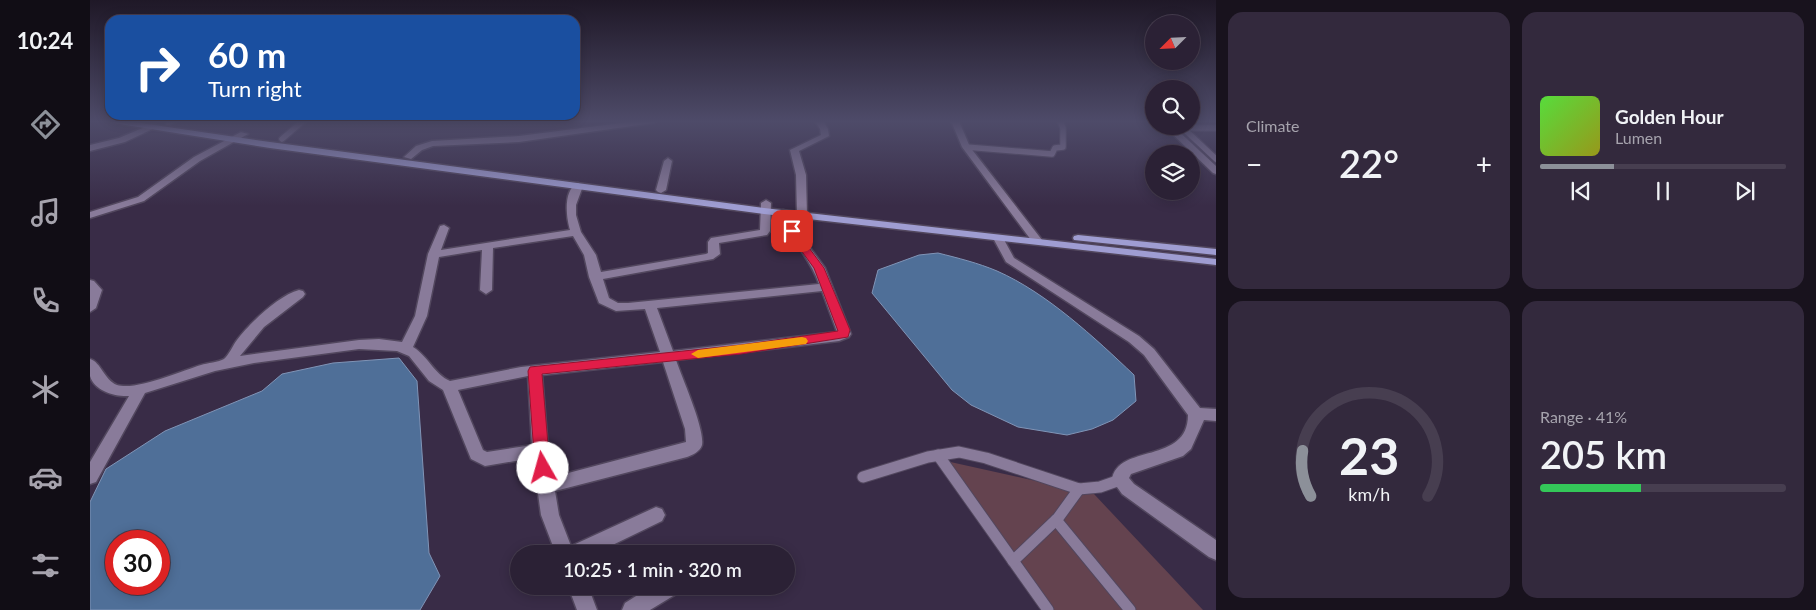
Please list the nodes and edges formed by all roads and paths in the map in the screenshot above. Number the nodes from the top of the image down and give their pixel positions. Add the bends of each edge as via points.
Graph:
1 (216, 149) edge
2 (334, 149) edge
3 (338, 149) edge
4 (417, 149) edge
5 (795, 149) edge
6 (968, 149) edge
7 (996, 149) edge
8 (1054, 149) edge
9 (1194, 149) edge
10 (1205, 149) edge
11 (408, 157) junction
12 (1216, 159) edge
13 (668, 161) dead end
14 (1200, 166) edge
15 (1216, 170) edge
16 (1216, 181) edge
17 (578, 186) junction
18 (661, 190) junction
19 (765, 207) junction
20 (802, 212) junction
21 (783, 213) junction
22 (90, 215) edge
23 (444, 228) dead end
24 (576, 232) junction
25 (1032, 233) junction
26 (998, 238) junction
27 (1038, 242) junction
28 (488, 245) junction
29 (1216, 252) edge
30 (434, 254) junction
31 (1216, 262) edge
32 (595, 277) junction
33 (90, 284) edge
34 (827, 287) junction
35 (486, 290) dead end
36 (299, 294) dead end
37 (650, 305) junction
38 (90, 308) edge
39 (406, 348) junction
40 (669, 357) junction
41 (228, 363) junction
42 (90, 364) edge
43 (535, 371) junction
44 (450, 387) junction
45 (141, 388) junction
46 (1196, 414) junction
47 (1216, 415) edge
48 (540, 450) junction
49 (938, 456) junction
50 (90, 477) edge
51 (863, 477) dead end
52 (1120, 480) junction
53 (545, 486) junction
54 (1079, 489) junction
55 (656, 515) dead end
56 (1056, 520) junction
57 (562, 545) edge
58 (593, 545) edge
59 (1216, 551) edge
60 (1012, 560) junction
61 (581, 595) edge
62 (660, 595) edge
63 (645, 607) edge
64 (587, 610) edge
65 (1048, 610) edge
66 (1130, 610) edge

1 - 22 street via 141,199
2 - 17 main road
3 - 11 main road
4 - 11 street
5 - 20 street via 801,175
6 - 25 street
7 - 8 lane via 1052,154
9 - 15 street
10 - 12 lane
11 - 18 main road
13 - 18 street
14 - 16 street
17 - 19 main road
17 - 24 street via 570,209
18 - 19 main road
19 - 20 main road
19 - 21 main road
19 - 32 street via 763,234 715,240 714,254 709,257
20 - 21 main road
20 - 25 main road
20 - 26 main road
21 - 34 street via 819,268
23 - 30 street
24 - 28 street
24 - 32 street via 590,255
25 - 27 street
25 - 29 main road
26 - 27 main road
26 - 46 street via 1010,260 1119,329 1149,352
27 - 31 main road
28 - 30 street
28 - 35 street
30 - 39 street via 421,316
32 - 37 street via 607,305 620,308
33 - 38 street via 96,290
34 - 37 street
34 - 40 street via 844,334
36 - 41 street via 250,331
37 - 40 street
39 - 41 street via 372,344
39 - 44 street via 419,358 440,384
40 - 43 street
40 - 53 street via 694,429 694,446
41 - 45 street
42 - 45 street via 106,387 124,391
43 - 44 street
43 - 48 street
44 - 48 street via 481,457
45 - 50 street
46 - 47 street
46 - 52 street via 1196,423 1185,444 1177,451 1125,469
48 - 53 street
49 - 51 lane
49 - 54 lane via 959,452 970,454
49 - 60 lane
52 - 54 lane via 1097,488
52 - 59 street
53 - 57 street via 550,515
54 - 56 lane via 1071,505
55 - 58 street
56 - 60 lane
56 - 66 lane
60 - 65 lane
61 - 64 street
62 - 63 street

